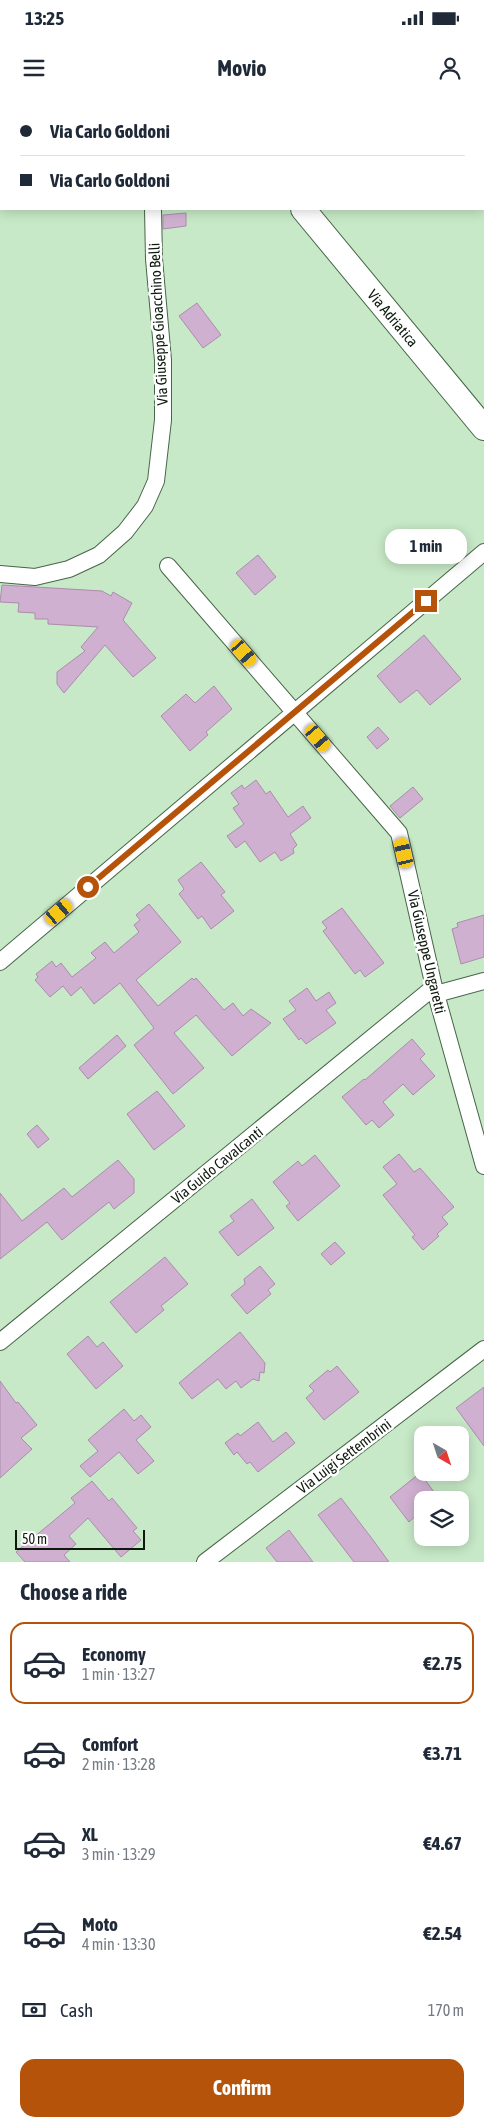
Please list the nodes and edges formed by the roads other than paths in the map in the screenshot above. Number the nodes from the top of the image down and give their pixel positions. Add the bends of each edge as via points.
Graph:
1 (153, 210) edge
2 (304, 210) edge
3 (484, 428) edge
4 (484, 552) edge
5 (168, 566) dead end
6 (0, 574) edge
7 (294, 711) junction
8 (0, 962) edge
9 (484, 981) edge
10 (435, 991) junction
11 (484, 1166) edge
12 (0, 1342) edge
13 (484, 1349) edge
14 (205, 1562) edge

1 - 6 street, Via Giuseppe Gioacchino Belli via 163,420 156,481 145,506 125,532 100,555 69,569 35,576
2 - 3 street, Via Adriatica
4 - 7 street
5 - 7 street, Via Giuseppe Ungaretti
7 - 8 street
7 - 10 street, Via Giuseppe Ungaretti via 399,833
9 - 10 street
10 - 11 street, Via Giuseppe Ungaretti
10 - 12 street, Via Guido Cavalcanti
13 - 14 street, Via Luigi Settembrini

